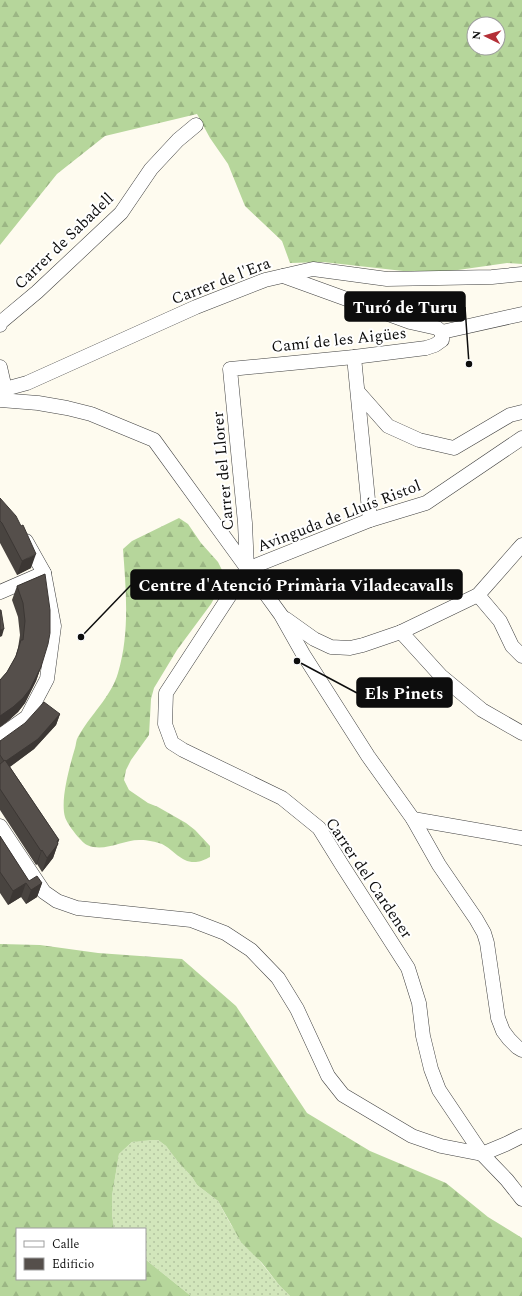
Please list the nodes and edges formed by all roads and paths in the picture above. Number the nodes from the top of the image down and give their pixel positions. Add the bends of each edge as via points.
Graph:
1 (196, 125) dead end
2 (522, 274) edge
3 (283, 276) junction
4 (522, 314) edge
5 (0, 325) edge
6 (442, 332) junction
7 (354, 357) junction
8 (0, 367) edge
9 (230, 369) joint
10 (358, 392) junction
11 (4, 397) edge
12 (522, 412) edge
13 (522, 438) edge
14 (370, 520) junction
15 (21, 533) edge
16 (522, 545) edge
17 (247, 569) junction
18 (44, 573) junction
19 (0, 592) edge
20 (478, 595) junction
21 (281, 615) junction
22 (401, 632) junction
23 (522, 656) edge
24 (522, 733) edge
25 (0, 736) edge
26 (413, 819) junction
27 (0, 826) edge
28 (522, 838) edge
29 (522, 1050) edge
30 (522, 1136) edge
31 (482, 1154) junction
32 (522, 1199) edge

1 - 5 street, Carrer de Sabadell via 151,169 121,213
2 - 3 street, Carrer de l'Era via 387,279 313,269
3 - 6 street via 410,322 437,328
3 - 11 street, Carrer de l'Era via 265,280 196,307 27,383
4 - 6 street
6 - 7 street, Camí de les Aigües via 442,340 435,345
7 - 9 street, Camí de les Aigües
7 - 10 street
8 - 11 street
9 - 17 street, Carrer del Llorer
10 - 12 street via 388,426 419,440 454,448 510,415
10 - 14 street
11 - 17 street via 92,414 154,440
13 - 14 street, Avinguda de Lluís Ristol via 426,503
14 - 17 street, Avinguda de Lluís Ristol
15 - 18 street
16 - 20 street
17 - 21 street
17 - 31 street, Carrer del Cardener via 166,693 165,724 172,743 282,798 319,828 408,968 419,1002 423,1036 431,1069 439,1090
18 - 19 street
18 - 25 street via 54,626 47,679 27,717
20 - 22 street
20 - 23 street via 500,621 512,646
21 - 22 street via 323,644 340,649 363,645
21 - 26 street via 368,756
22 - 24 street via 441,676 476,706
26 - 28 street
26 - 29 street via 439,865 484,933 498,1018 503,1031
27 - 31 street via 44,892 57,901 77,908 191,920 225,933 251,950 278,978 297,1009 328,1076 342,1095 412,1136 441,1146
30 - 31 street
31 - 32 street, Carrer del Cardener

